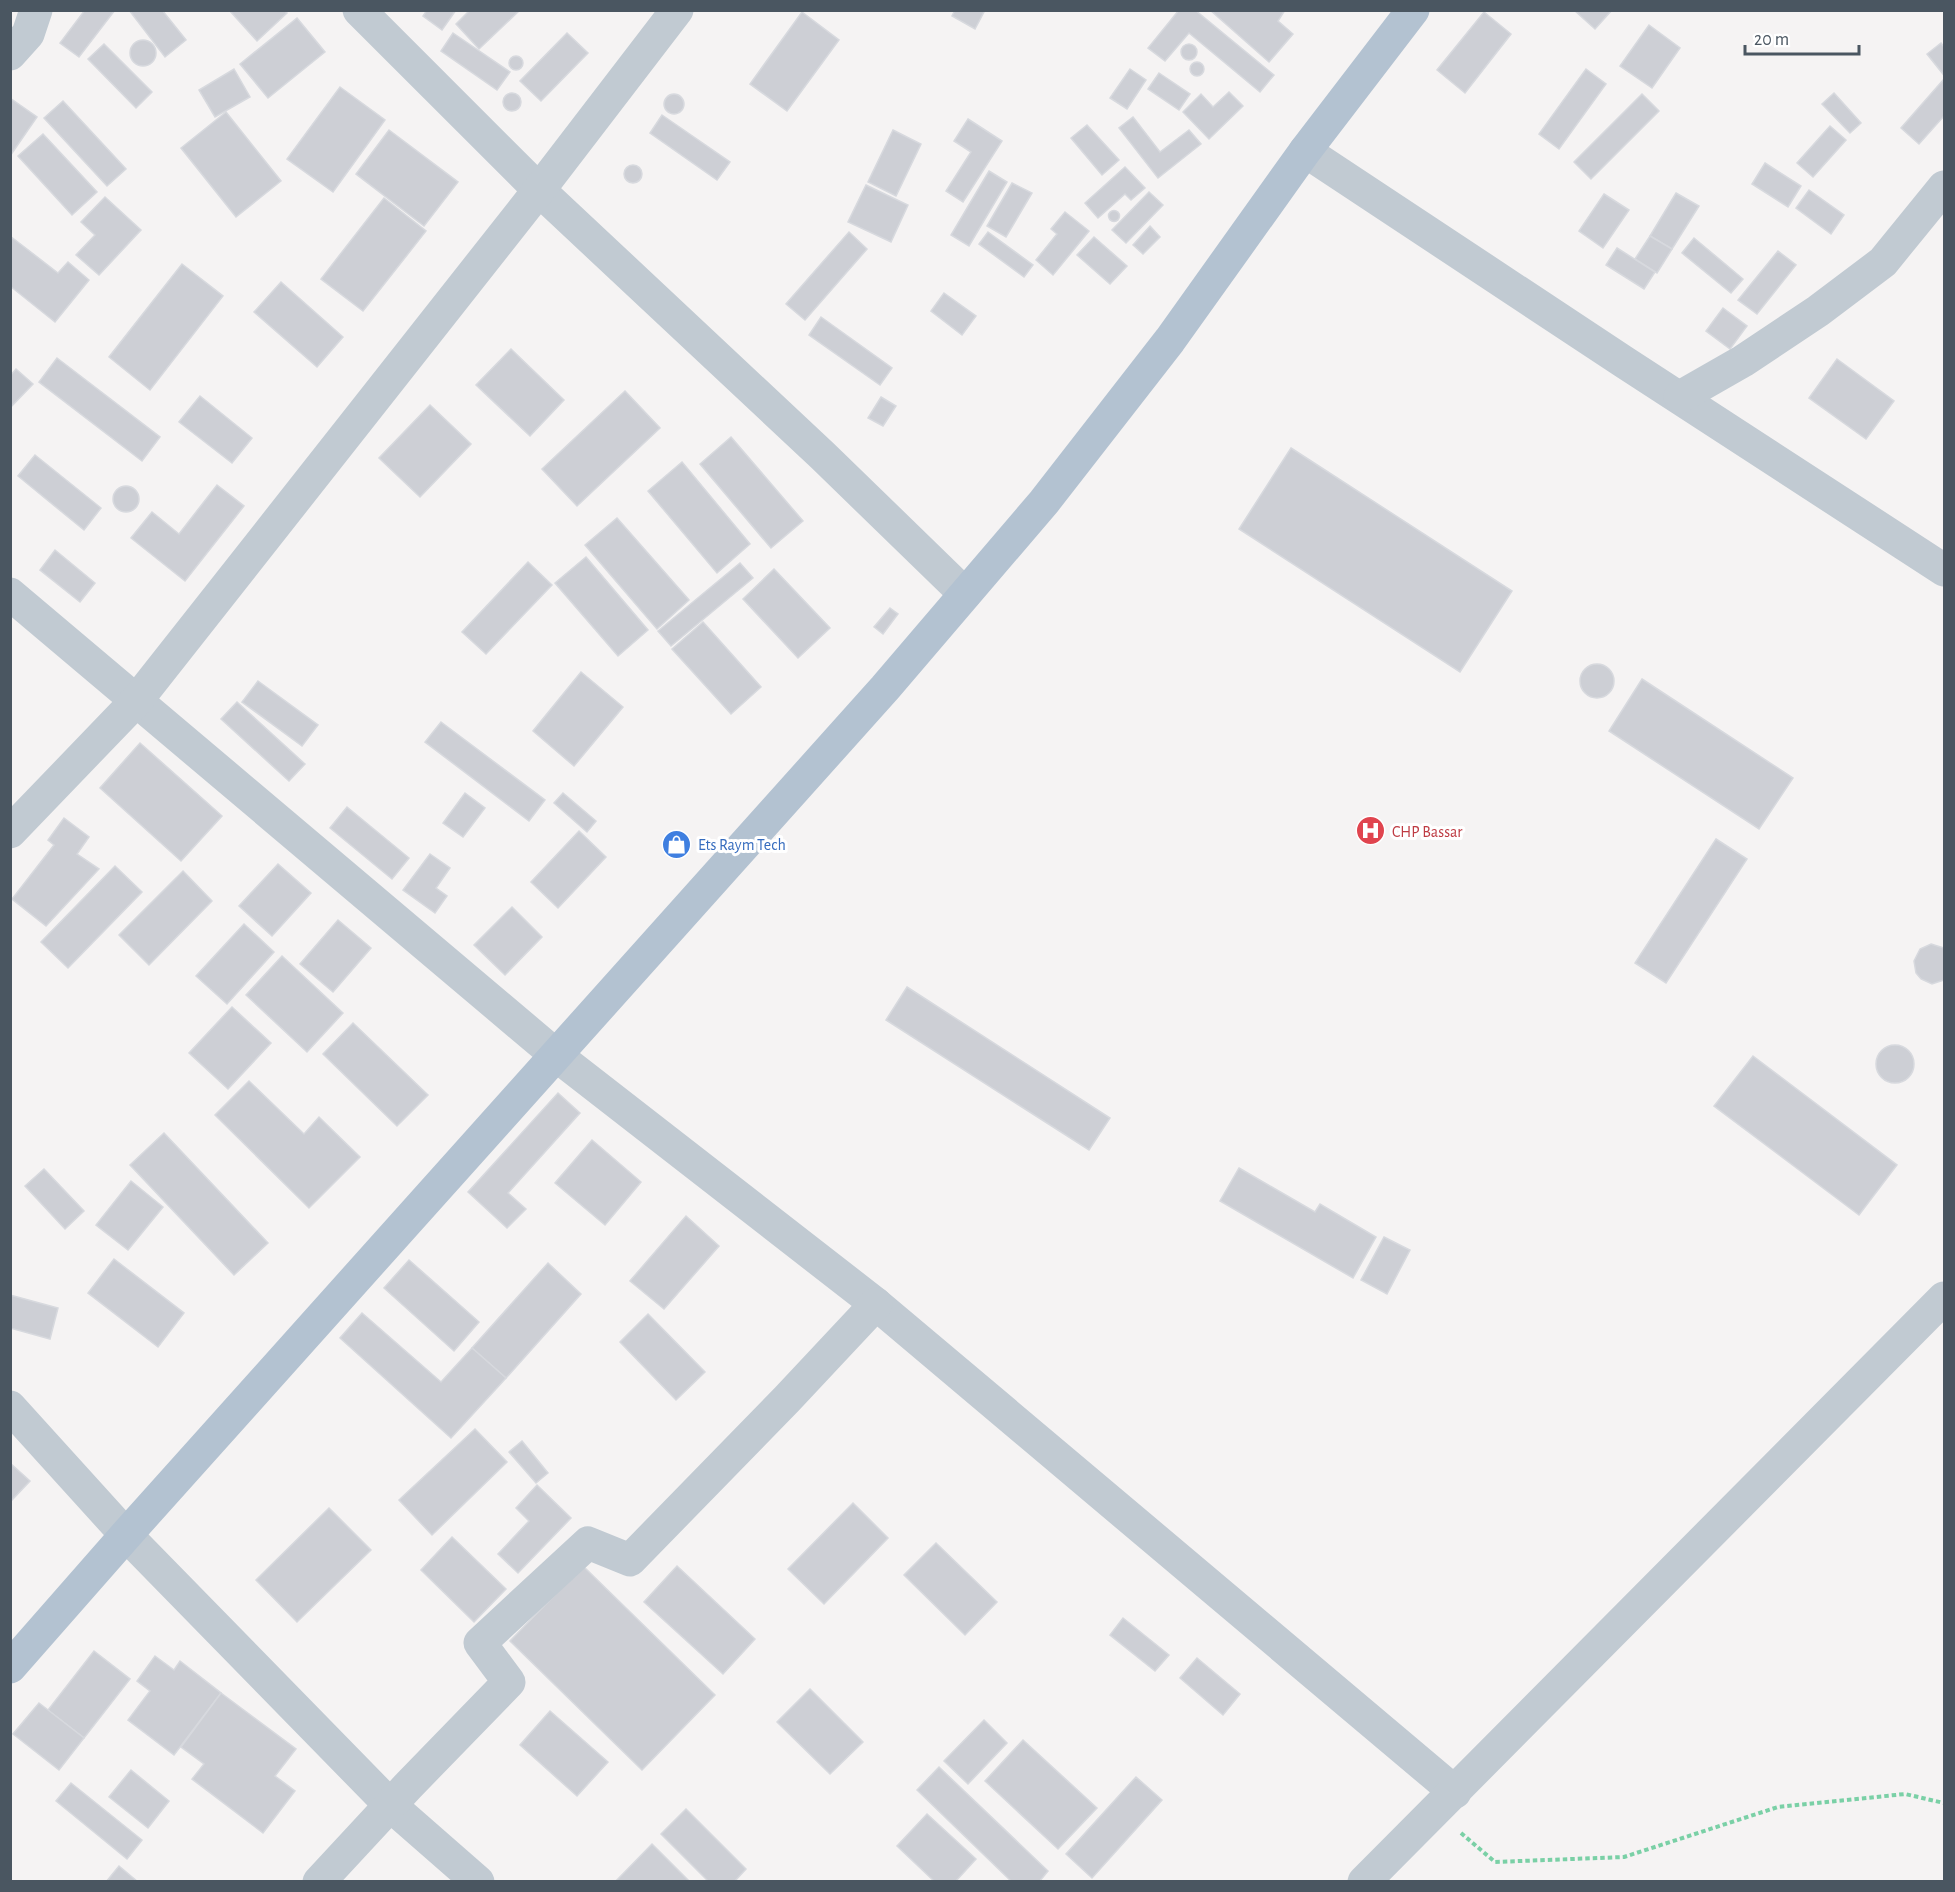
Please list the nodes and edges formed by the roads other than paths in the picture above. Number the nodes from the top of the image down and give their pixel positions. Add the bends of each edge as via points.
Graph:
1 (36, 10) edge
2 (359, 10) edge
3 (676, 10) edge
4 (1413, 10) edge
5 (10, 54) edge
6 (1305, 151) junction
7 (1944, 187) edge
8 (539, 190) junction
9 (1680, 397) junction
10 (1944, 570) edge
11 (10, 594) edge
12 (965, 594) junction
13 (137, 700) junction
14 (10, 832) edge
15 (557, 1056) junction
16 (1944, 1298) edge
17 (876, 1304) junction
18 (10, 1407) edge
19 (126, 1535) junction
20 (10, 1666) edge
21 (1445, 1801) junction
22 (390, 1805) junction
23 (320, 1881) edge
24 (478, 1881) edge
25 (1364, 1881) edge

1 - 5 street via 28,34
2 - 8 street
3 - 8 street
4 - 6 main road
6 - 9 street
6 - 12 main road via 1163,349 1044,502
7 - 9 street via 1883,262 1799,324
8 - 12 street
8 - 13 street
9 - 10 street
11 - 13 street
12 - 15 main road
13 - 14 street
13 - 15 street
15 - 17 street
15 - 19 main road
16 - 21 street
17 - 21 street
17 - 22 street via 630,1560 588,1543 480,1643 508,1682
18 - 19 street
19 - 20 main road
19 - 22 street
21 - 25 street
22 - 23 street
22 - 24 street

